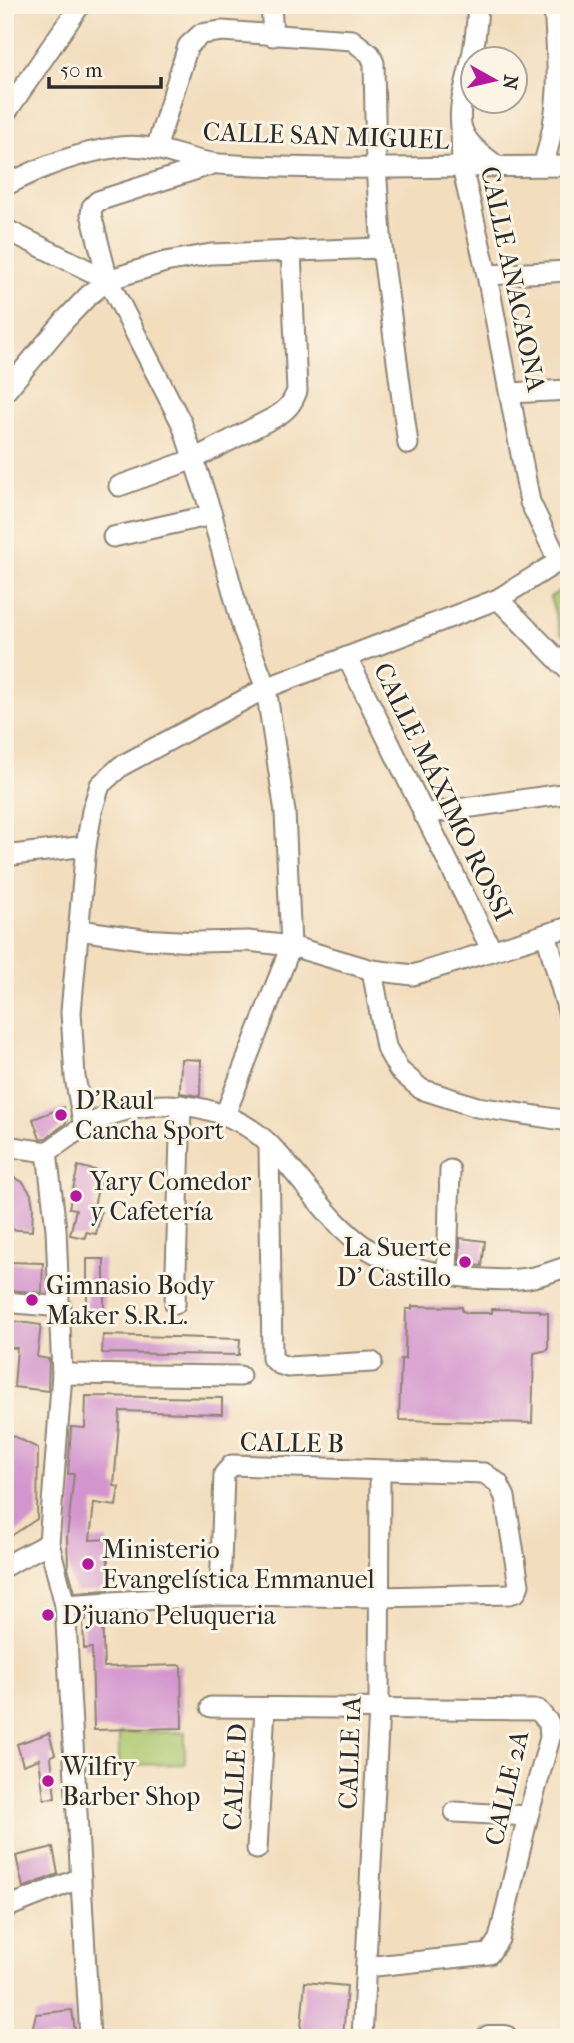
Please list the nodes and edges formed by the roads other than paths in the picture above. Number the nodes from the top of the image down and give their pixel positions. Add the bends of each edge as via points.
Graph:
1 (80, 5) edge
2 (271, 5) edge
3 (478, 5) edge
4 (554, 7) dead end
5 (273, 36) junction
6 (5, 114) edge
7 (461, 126) junction
8 (156, 149) junction
9 (216, 164) junction
10 (497, 166) junction
11 (543, 166) junction
12 (569, 166) edge
13 (461, 167) junction
14 (376, 168) junction
15 (5, 186) edge
16 (5, 229) edge
17 (382, 248) junction
18 (291, 250) junction
19 (569, 271) edge
20 (487, 275) junction
21 (108, 280) junction
22 (569, 390) edge
23 (5, 392) edge
24 (510, 393) junction
25 (408, 444) dead end
26 (194, 459) junction
27 (119, 486) dead end
28 (212, 515) junction
29 (113, 537) dead end
30 (563, 557) edge
31 (498, 599) junction
32 (347, 657) junction
33 (569, 671) edge
34 (266, 688) junction
35 (569, 793) edge
36 (423, 814) junction
37 (86, 846) junction
38 (5, 856) edge
39 (569, 927) edge
40 (79, 930) junction
41 (546, 934) junction
42 (291, 946) junction
43 (492, 951) junction
44 (372, 970) junction
45 (569, 1016) edge
46 (181, 1105) junction
47 (225, 1115) junction
48 (569, 1121) edge
49 (84, 1127) junction
50 (269, 1144) junction
51 (5, 1146) edge
52 (47, 1152) junction
53 (450, 1170) dead end
54 (569, 1266) edge
55 (447, 1274) junction
56 (5, 1302) edge
57 (175, 1304) dead end
58 (61, 1307) junction
59 (372, 1362) dead end
60 (62, 1374) junction
61 (240, 1376) dead end
62 (380, 1471) junction
63 (48, 1543) junction
64 (5, 1566) edge
65 (220, 1595) junction
66 (380, 1597) junction
67 (65, 1605) junction
68 (211, 1707) dead end
69 (265, 1708) junction
70 (379, 1709) junction
71 (455, 1812) dead end
72 (528, 1816) junction
73 (257, 1849) dead end
74 (81, 1878) junction
75 (5, 1908) edge
76 (366, 1967) junction
77 (90, 2038) edge
78 (362, 2038) edge
79 (489, 2038) edge
80 (505, 2038) edge

1 - 6 street
2 - 5 street
3 - 7 street, CALLE ANACAONA
4 - 11 street via 558,98 554,133
5 - 8 street via 211,31 195,38 188,46
5 - 14 street via 352,40 370,54 374,63
7 - 10 street, CALLE ANACAONA via 466,138
7 - 13 street, CALLE ANACAONA
8 - 9 street, CALLE SAN MIGUEL
8 - 15 street, CALLE SAN MIGUEL via 120,147 97,152 52,164
9 - 14 street, CALLE SAN MIGUEL
9 - 21 street via 98,201 92,207
10 - 11 street, CALLE SAN MIGUEL
10 - 13 street, CALLE SAN MIGUEL
11 - 12 street, CALLE SAN MIGUEL
13 - 14 street, CALLE SAN MIGUEL
13 - 20 street, CALLE ANACAONA
14 - 17 street
16 - 21 street
17 - 18 street
17 - 25 street
18 - 21 street via 211,254 165,262
18 - 26 street via 297,379 293,402 275,417
19 - 20 street
20 - 24 street, CALLE ANACAONA
21 - 23 street via 65,320
21 - 26 street via 182,424
22 - 24 street
24 - 30 street, CALLE ANACAONA via 530,502
26 - 27 street
26 - 28 street
28 - 29 street
28 - 34 street via 243,629
30 - 31 street
31 - 32 street
31 - 33 street
32 - 34 street
32 - 36 street, CALLE MÁXIMO ROSSI
34 - 37 street via 110,775 100,785
34 - 42 street via 285,812
35 - 36 street
36 - 43 street, CALLE MÁXIMO ROSSI
37 - 38 street
37 - 40 street
39 - 41 street
40 - 42 street via 142,939
40 - 49 street via 71,1038
41 - 43 street
41 - 45 street
42 - 44 street
42 - 47 street
43 - 44 street via 421,974
44 - 48 street via 386,1047 399,1070 421,1089 477,1107
46 - 47 street
46 - 49 street via 118,1112
46 - 57 street
47 - 50 street
49 - 52 street
50 - 55 street via 342,1229 369,1249
50 - 59 street via 272,1358 288,1367
51 - 52 street
52 - 58 street
53 - 55 street
54 - 55 street via 529,1278
56 - 58 street
58 - 60 street
60 - 61 street
60 - 63 street
62 - 65 street, CALLE B via 227,1468
62 - 66 street, CALLE 1A
62 - 66 street, CALLE B via 484,1473 498,1483 505,1497 519,1585 509,1594
63 - 64 street
63 - 67 street
65 - 66 street
65 - 67 street
66 - 70 street, CALLE 1A
67 - 74 street
68 - 69 street, CALLE 2A
69 - 70 street, CALLE 2A
69 - 73 street, CALLE D
70 - 72 street, CALLE 2A via 538,1710 549,1723 550,1738
70 - 76 street, CALLE 1A
71 - 72 street
72 - 76 street, CALLE 2A via 499,1939 489,1954
74 - 75 street
74 - 77 street
76 - 78 street, CALLE 1A
79 - 80 main road

